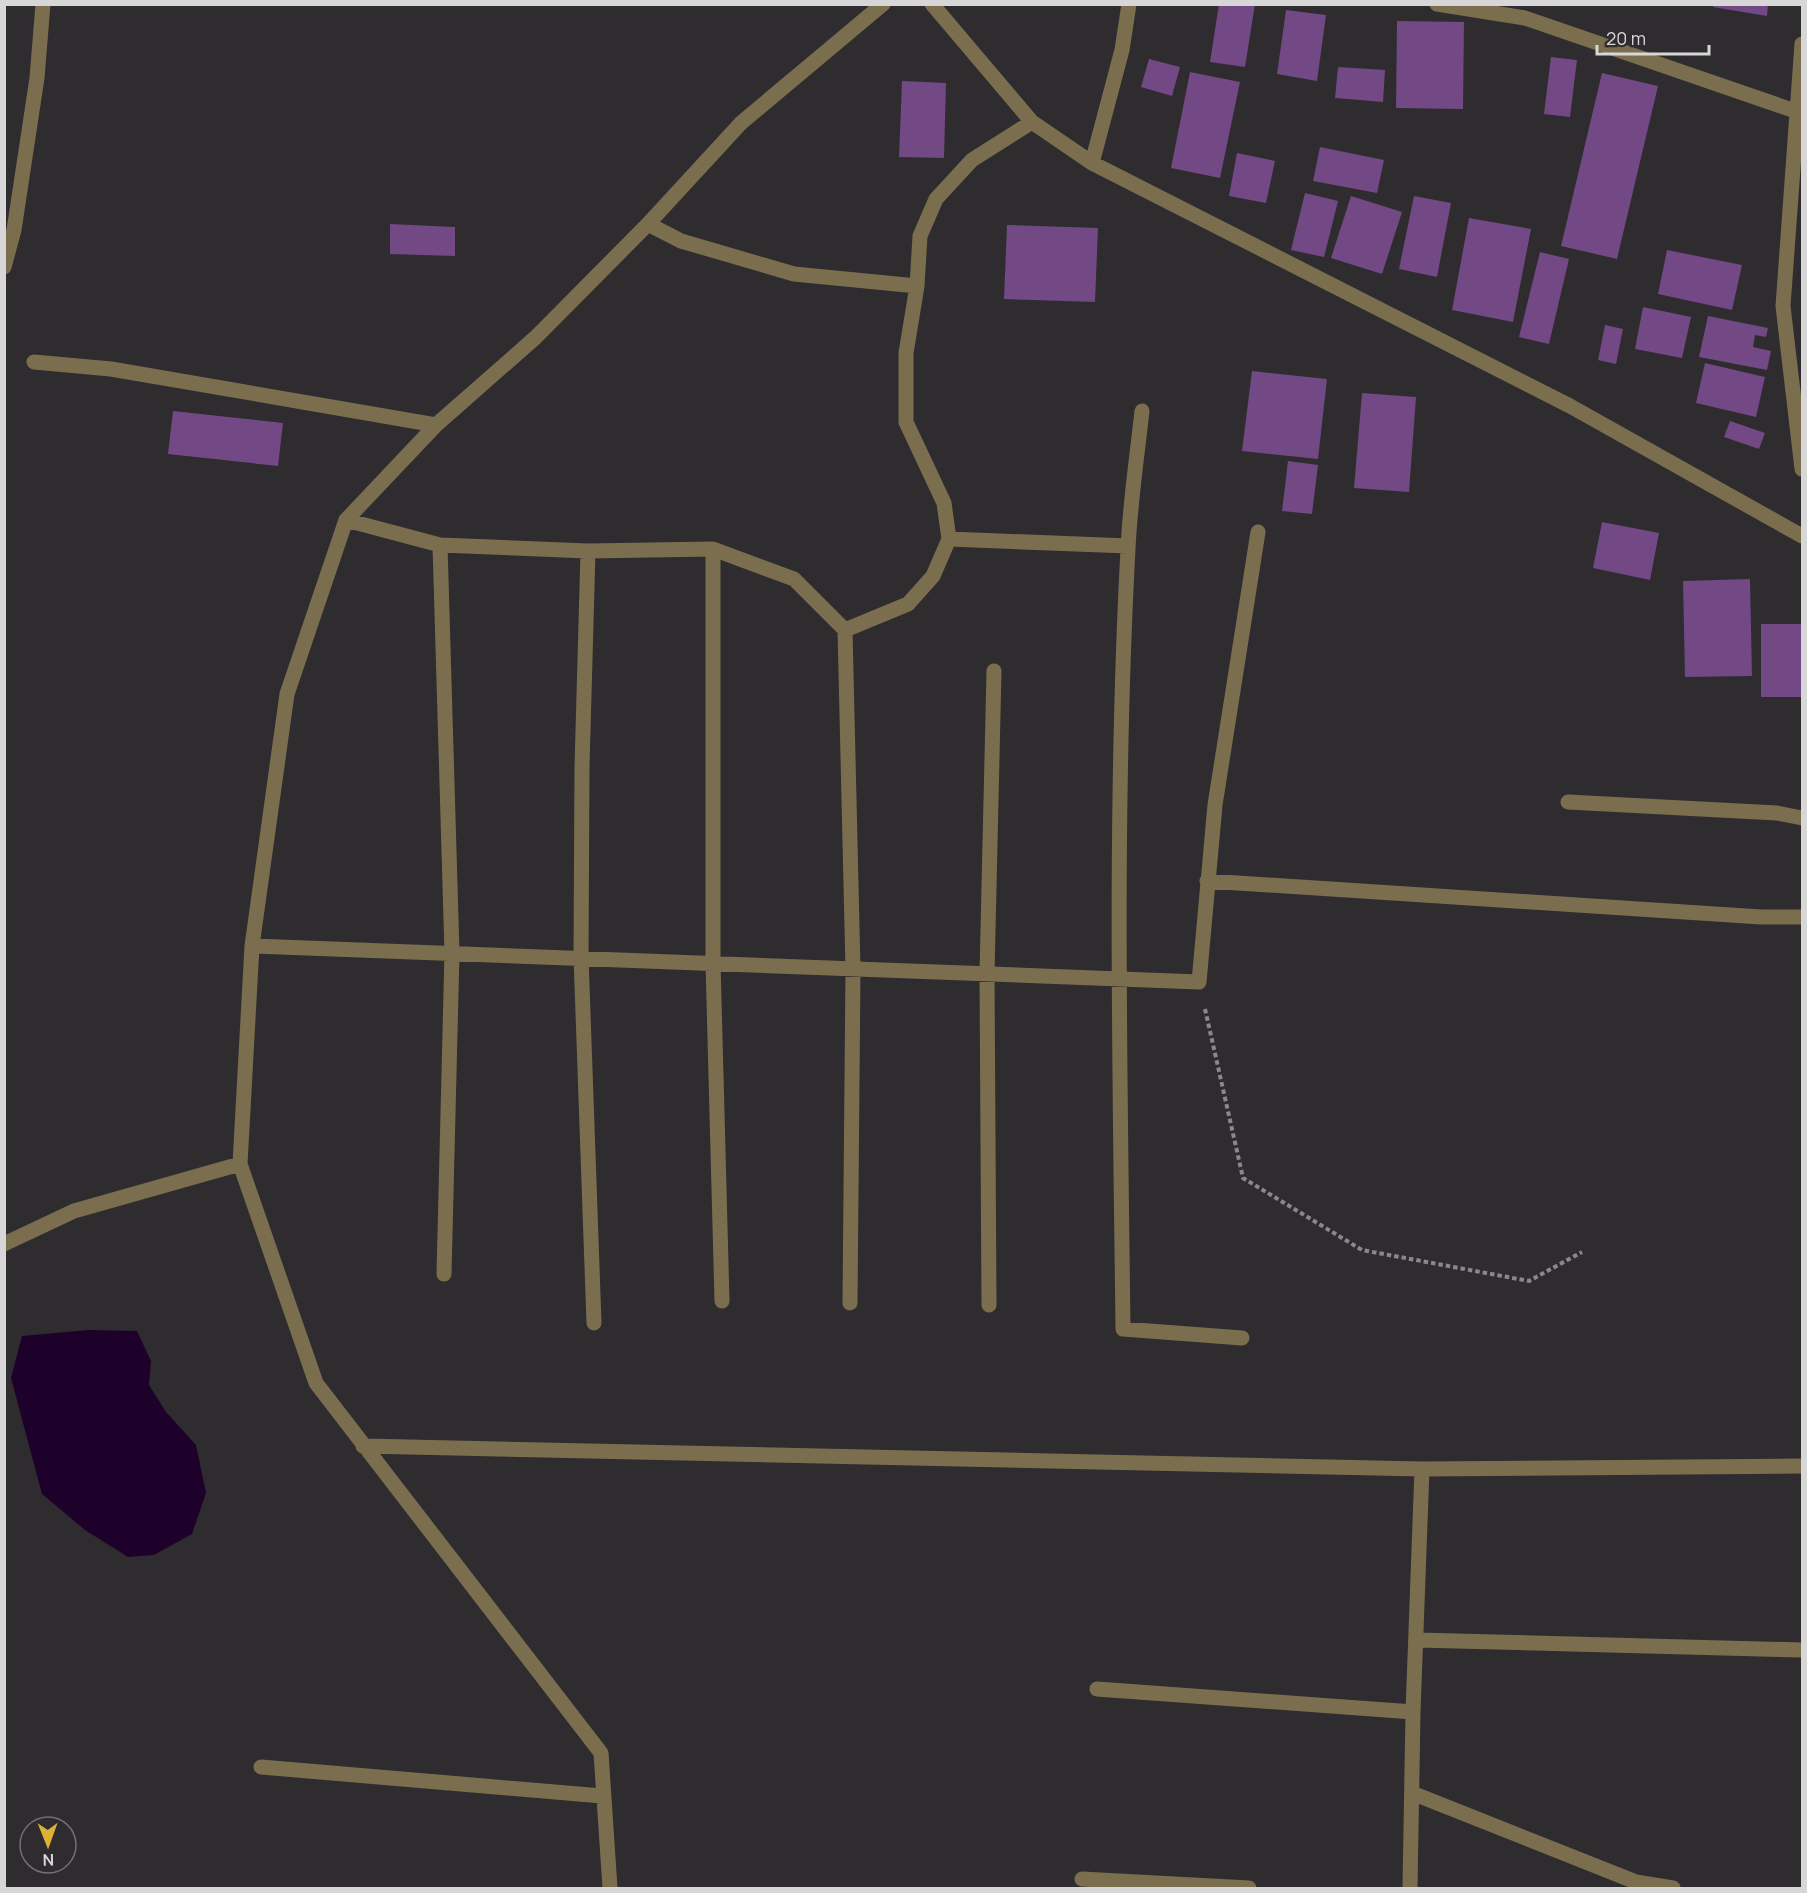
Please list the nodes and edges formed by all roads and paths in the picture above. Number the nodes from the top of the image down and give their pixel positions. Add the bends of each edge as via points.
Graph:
1 (44, 4) edge
2 (883, 4) edge
3 (932, 4) edge
4 (1129, 4) edge
5 (1437, 4) edge
6 (1803, 44) edge
7 (1798, 112) junction
8 (1032, 122) junction
9 (1092, 163) junction
10 (648, 224) junction
11 (4, 267) edge
12 (917, 286) junction
13 (34, 362) dead end
14 (1142, 411) dead end
15 (436, 425) junction
16 (1803, 469) edge
17 (346, 520) junction
18 (1258, 532) dead end
19 (1803, 536) edge
20 (949, 539) junction
21 (440, 545) junction
22 (1128, 546) junction
23 (712, 549) junction
24 (588, 551) junction
25 (845, 630) junction
26 (994, 671) dead end
27 (1568, 802) dead end
28 (1803, 818) edge
29 (1207, 881) junction
30 (1803, 917) edge
31 (252, 946) junction
32 (452, 953) junction
33 (581, 957) junction
34 (713, 963) junction
35 (853, 969) junction
36 (987, 974) junction
37 (1118, 980) junction
38 (1200, 982) junction
39 (240, 1164) junction
40 (4, 1244) edge
41 (1582, 1252) dead end
42 (444, 1274) dead end
43 (722, 1301) dead end
44 (850, 1303) dead end
45 (989, 1305) dead end
46 (594, 1323) dead end
47 (1242, 1338) dead end
48 (363, 1446) junction
49 (1803, 1466) edge
50 (1422, 1469) junction
51 (1417, 1640) junction
52 (1803, 1650) edge
53 (1097, 1689) dead end
54 (1413, 1712) junction
55 (261, 1767) dead end
56 (1412, 1793) junction
57 (602, 1796) junction
58 (1082, 1879) dead end
59 (610, 1888) edge
60 (1249, 1888) edge
61 (1410, 1888) edge
62 (1673, 1888) edge

1 - 11 street via 14,230
2 - 10 street via 741,123
3 - 8 street
4 - 9 street via 1122,50
5 - 7 street via 1525,18
6 - 7 street
7 - 16 street via 1783,306
8 - 9 street
8 - 12 street via 972,160 936,199 920,236
9 - 19 street via 1570,406
10 - 12 street via 681,240 794,274
10 - 15 street via 536,337
12 - 20 street via 906,353 906,422 944,503
13 - 15 street via 111,369
14 - 22 street
15 - 17 street
17 - 21 street
17 - 31 street via 287,694
18 - 29 street via 1215,805
20 - 22 street
20 - 25 street via 933,576 908,604
21 - 24 street
21 - 32 street
22 - 37 street
23 - 24 street
23 - 25 street via 794,579
23 - 34 street
24 - 33 street
25 - 35 street
26 - 36 street
27 - 28 street via 1777,813
29 - 30 street
29 - 38 street
31 - 32 street
31 - 39 street
32 - 33 street
32 - 42 street
33 - 34 street
33 - 46 street
34 - 35 street
34 - 43 street
35 - 36 street
35 - 44 street
36 - 37 street
36 - 45 street
37 - 38 street
37 - 47 street via 1123,1329
38 - 41 path via 1244,1178 1362,1250 1529,1281
39 - 40 street via 74,1211
39 - 48 street via 316,1383
48 - 50 street
48 - 57 street via 601,1753
49 - 50 street
50 - 51 street
51 - 52 street
51 - 54 street
53 - 54 street
54 - 56 street
55 - 57 street
56 - 61 street
56 - 62 street via 1636,1882
57 - 59 street
58 - 60 street

